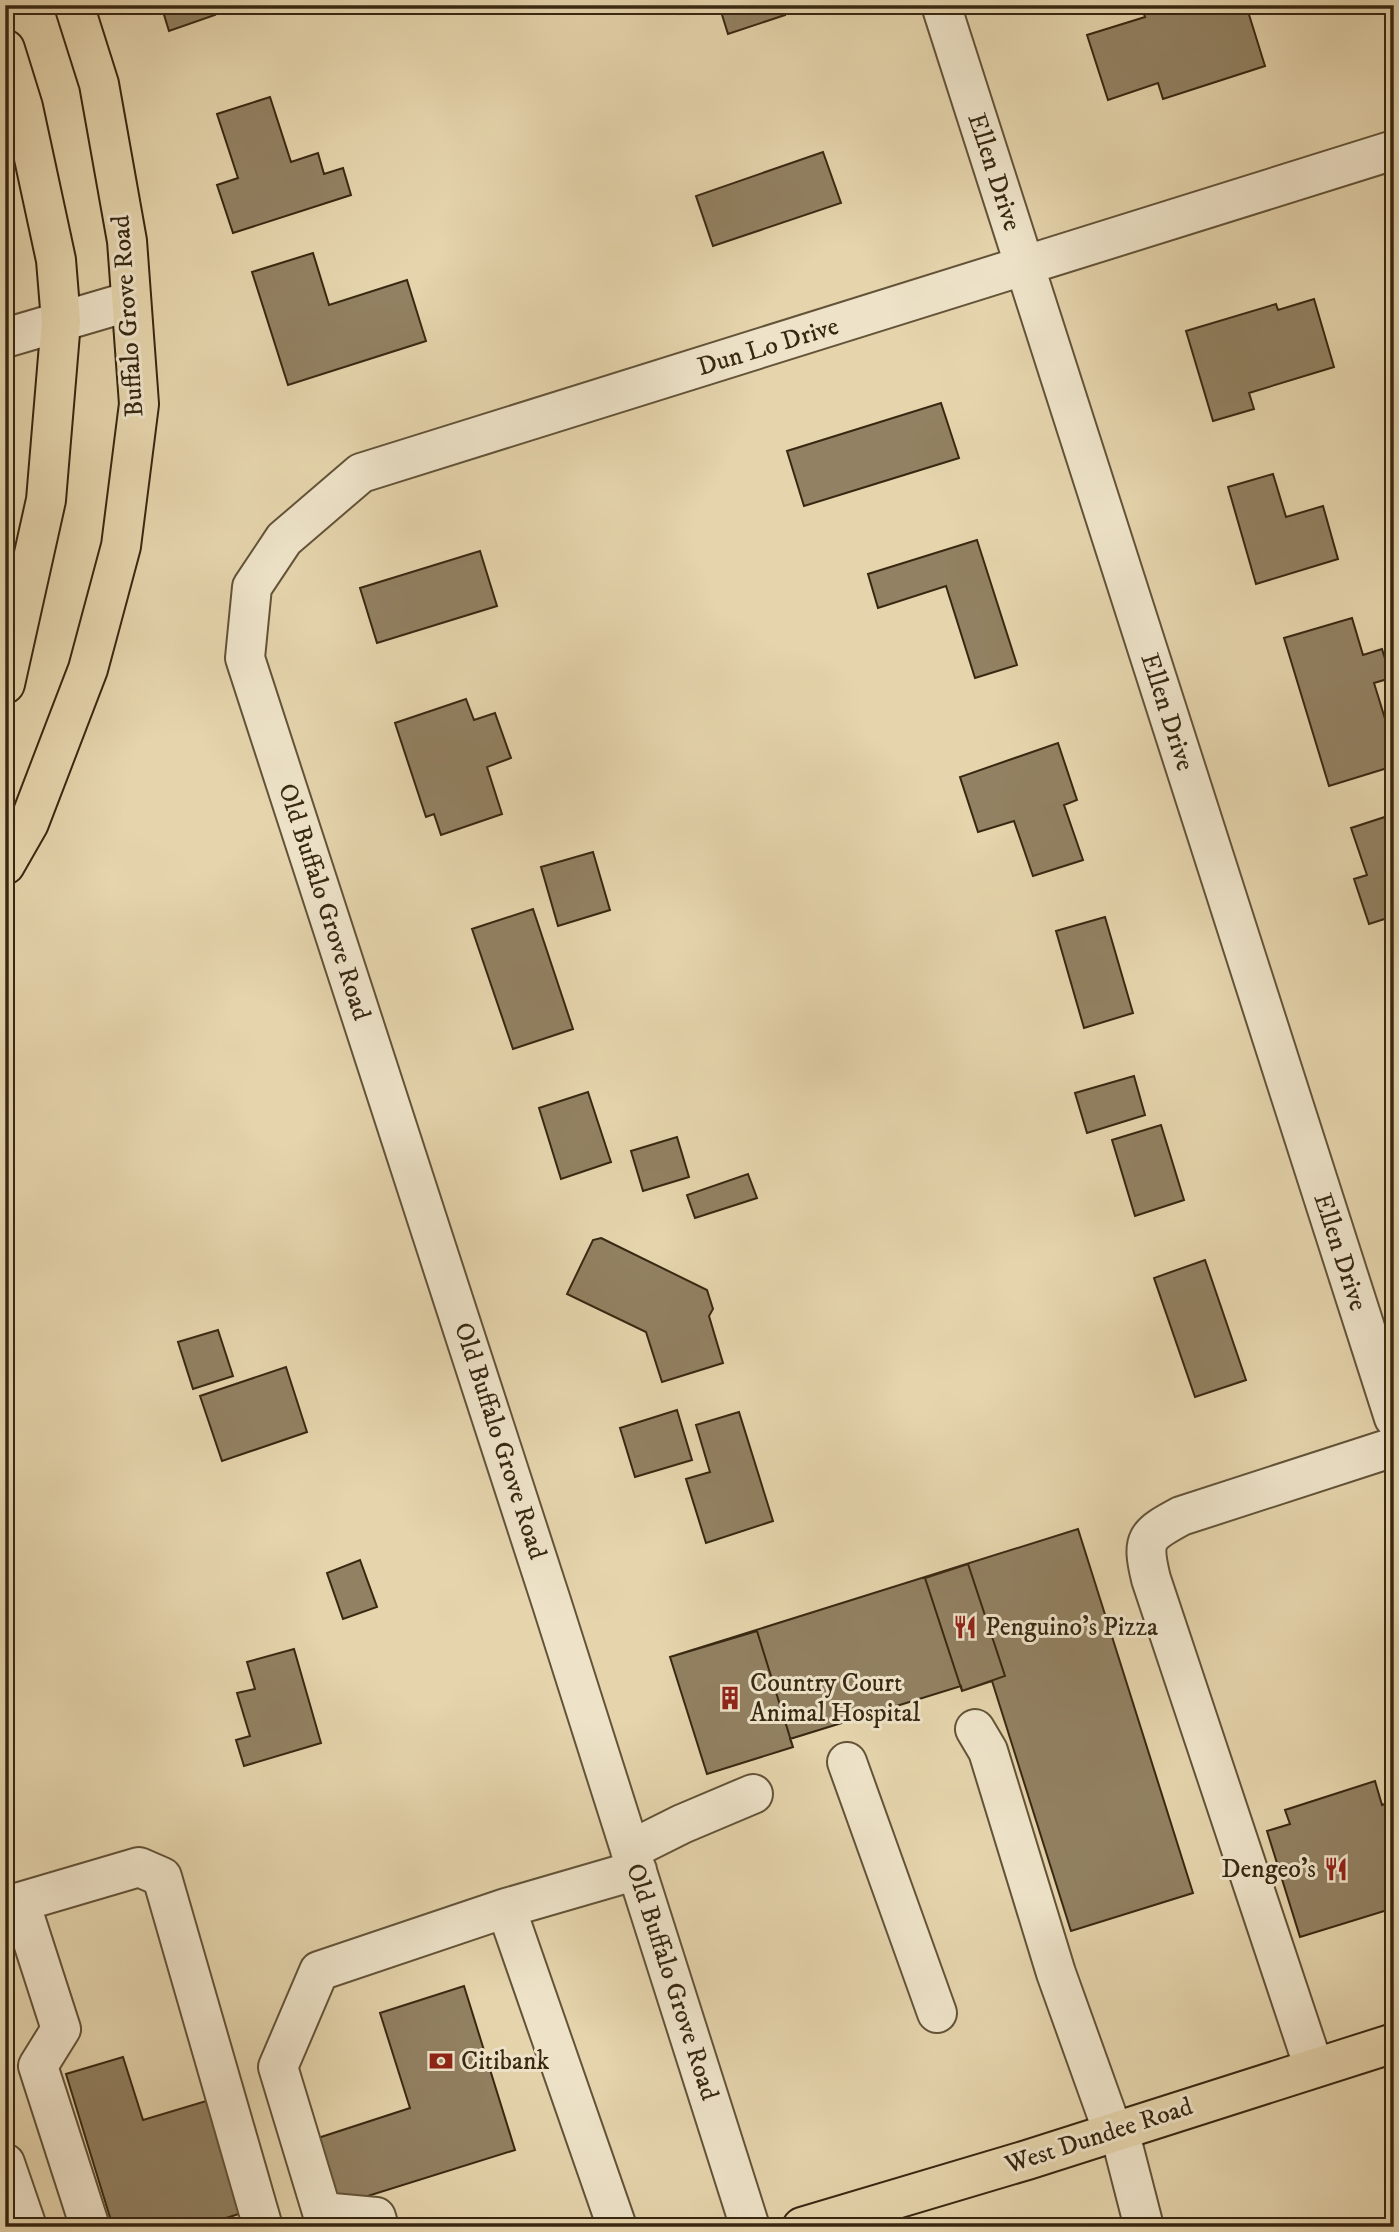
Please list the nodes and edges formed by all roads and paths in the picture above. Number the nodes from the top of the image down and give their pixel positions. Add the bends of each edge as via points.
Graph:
1 (74, 5) edge
2 (941, 5) edge
3 (5, 49) edge
4 (1394, 150) edge
5 (1024, 265) junction
6 (131, 301) junction
7 (61, 321) junction
8 (5, 338) edge
9 (245, 657) joint
10 (5, 684) edge
11 (5, 865) edge
12 (1394, 1418) edge
13 (1394, 1447) edge
14 (975, 1729) dead end
15 (847, 1762) dead end
16 (753, 1794) dead end
17 (633, 1860) junction
18 (506, 1908) junction
19 (937, 2013) dead end
20 (1394, 2043) edge
21 (1314, 2068) junction
22 (1116, 2131) junction
23 (5, 2163) edge
24 (27, 2227) edge
25 (90, 2227) edge
26 (264, 2227) edge
27 (379, 2227) edge
28 (618, 2227) edge
29 (750, 2227) edge
30 (802, 2227) edge
31 (1144, 2227) edge

1 - 6 main road, Buffalo Grove Road via 99,84 127,242
2 - 5 street, Ellen Drive
3 - 7 main road via 23,107 57,260
4 - 5 street, Dun Lo Drive
5 - 9 street, Dun Lo Drive via 361,472 284,539 252,587
5 - 12 street, Ellen Drive
6 - 7 street
6 - 11 main road, Buffalo Grove Road via 139,404 121,546 88,669 29,823
7 - 8 street
7 - 10 main road via 46,500
9 - 17 street, Old Buffalo Grove Road
13 - 21 street via 1181,1516 1153,1531 1144,1552
14 - 22 street via 988,1751 1056,1973
15 - 19 street
16 - 17 street via 682,1824
17 - 18 street
17 - 29 street, Old Buffalo Grove Road
18 - 27 street via 319,1971 278,2067 322,2211 376,2217
18 - 28 street
20 - 21 main road, West Dundee Road
21 - 22 main road, West Dundee Road
22 - 30 main road, West Dundee Road
22 - 31 street
23 - 24 street
25 - 26 street via 38,2066 61,2029 20,1902 139,1867 162,1877

